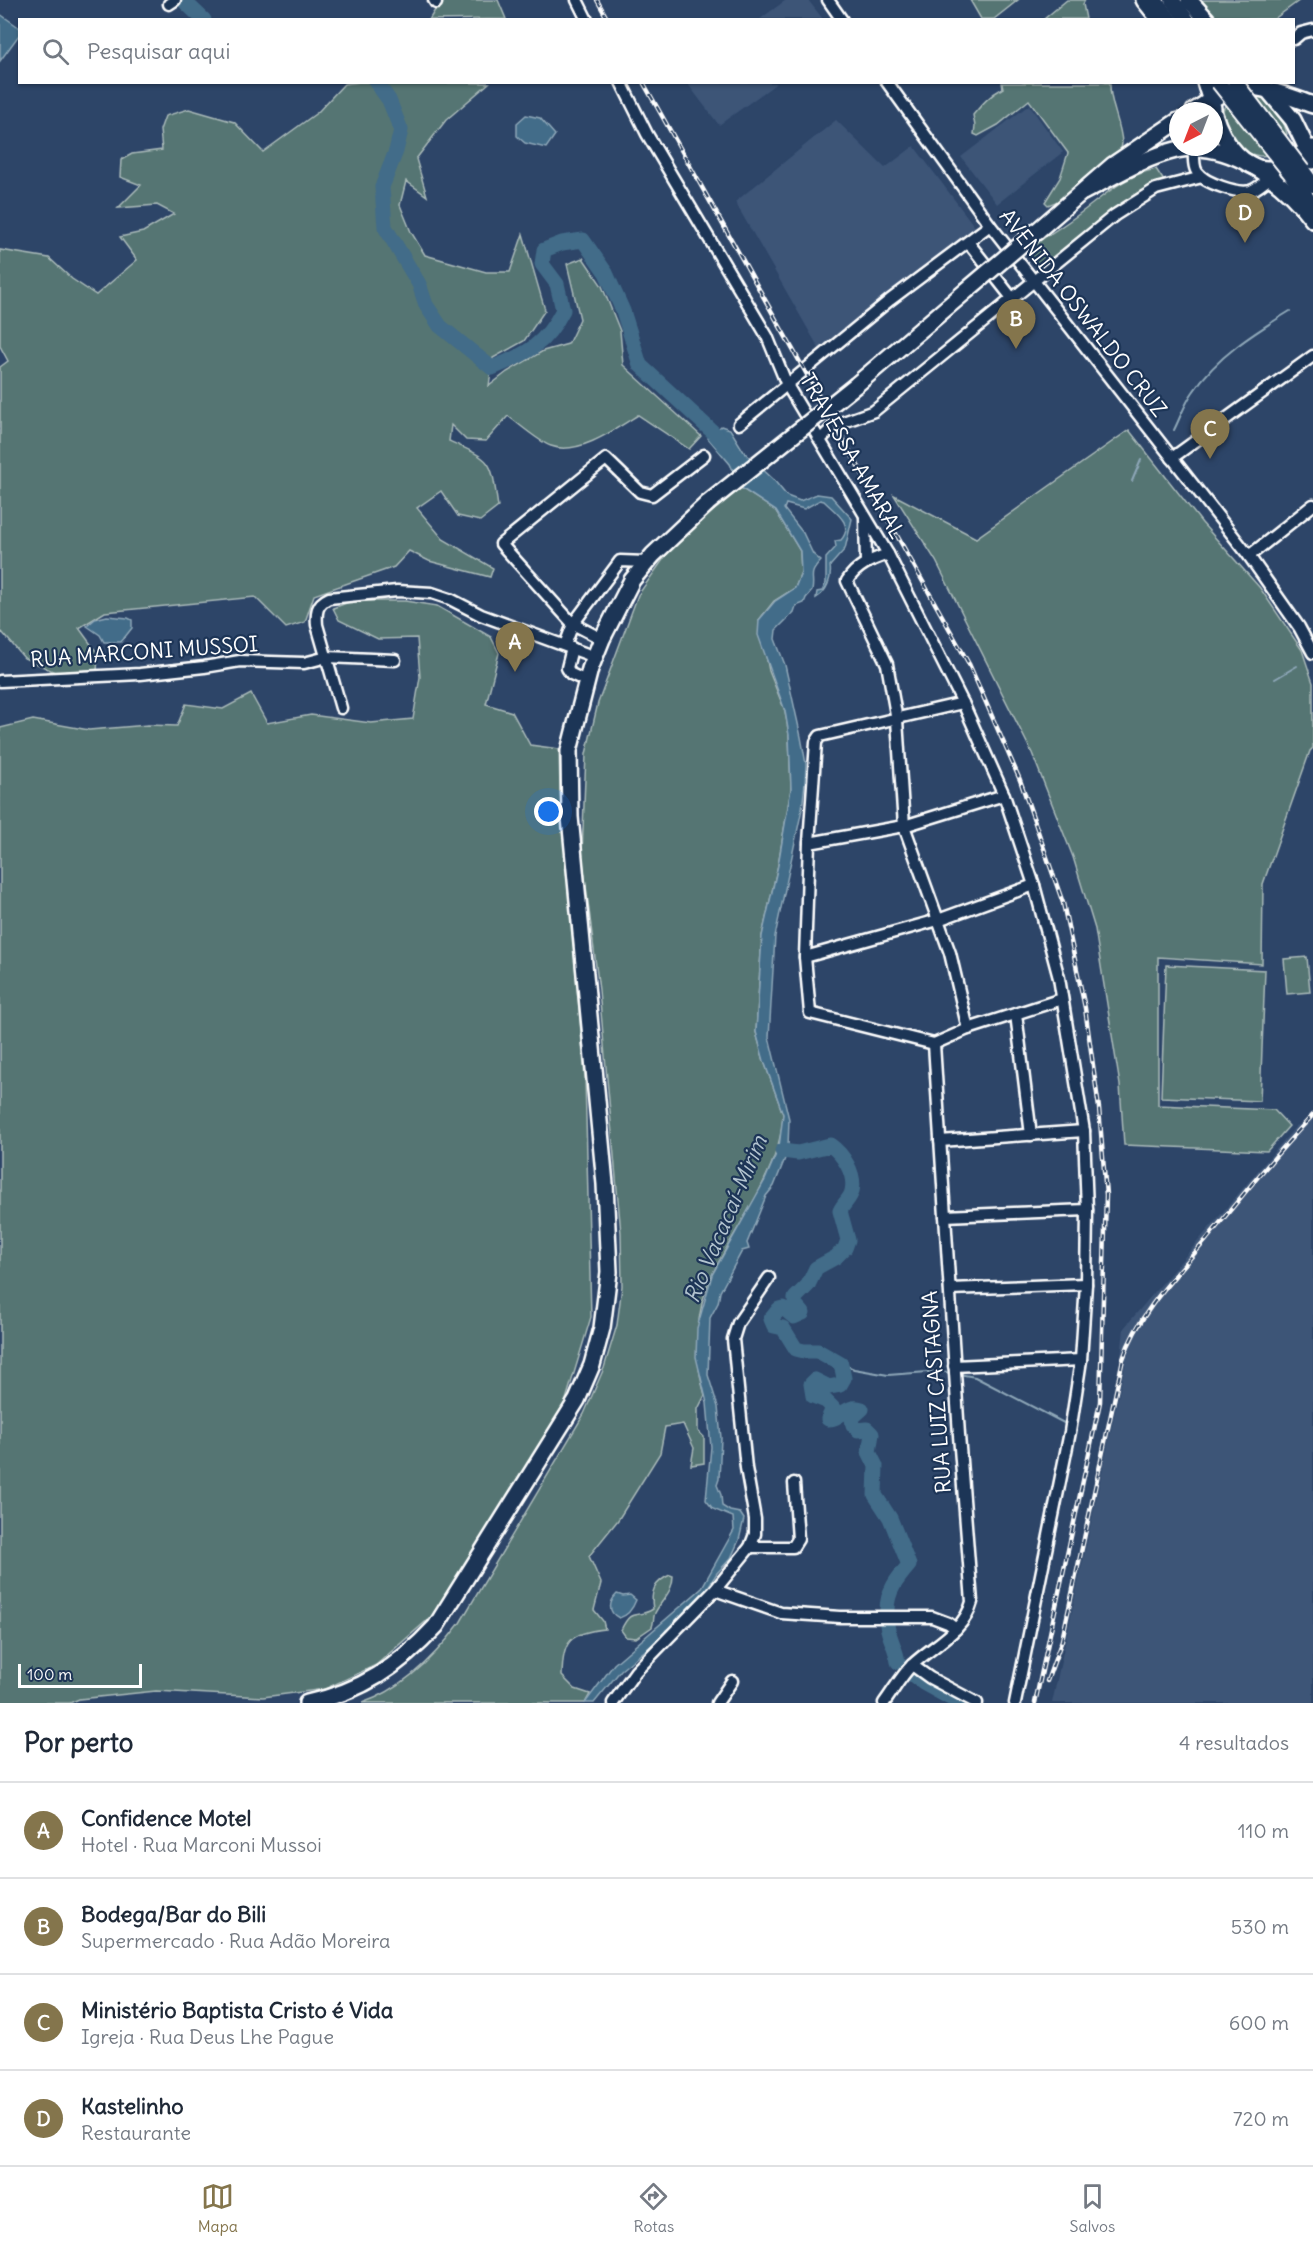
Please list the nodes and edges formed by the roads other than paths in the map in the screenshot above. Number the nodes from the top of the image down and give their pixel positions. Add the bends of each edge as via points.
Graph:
1 (577, 0) edge
2 (828, 0) edge
3 (1144, 0) edge
4 (1155, 0) edge
5 (1172, 0) edge
6 (1189, 0) edge
7 (586, 18) edge
8 (841, 18) edge
9 (1158, 18) edge
10 (1168, 18) edge
11 (1186, 18) edge
12 (1205, 18) edge
13 (1313, 30) edge
14 (1295, 38) edge
15 (622, 84) edge
16 (888, 84) edge
17 (1206, 84) edge
18 (1220, 84) edge
19 (1237, 84) edge
20 (1265, 86) edge
21 (1211, 102) edge
22 (1220, 102) edge
23 (1313, 105) edge
24 (1169, 127) edge
25 (1223, 136) edge
26 (1169, 152) edge
27 (1223, 154) edge
28 (1194, 156) edge
29 (1305, 161) edge
30 (1248, 163) junction
31 (1202, 177) junction
32 (1270, 178) junction
33 (1313, 185) edge
34 (1083, 192) junction
35 (1313, 207) edge
36 (1313, 220) edge
37 (990, 225) junction
38 (968, 242) junction
39 (1033, 281) junction
40 (1012, 298) junction
41 (1313, 356) edge
42 (787, 385) junction
43 (739, 424) dead end
44 (820, 440) junction
45 (704, 455) dead end
46 (1172, 458) junction
47 (1313, 505) edge
48 (865, 516) junction
49 (888, 554) junction
50 (1249, 556) junction
51 (646, 562) junction
52 (866, 562) junction
53 (573, 624) junction
54 (602, 639) junction
55 (569, 646) junction
56 (1313, 653) edge
57 (327, 657) junction
58 (595, 657) junction
59 (395, 660) dead end
60 (0, 681) edge
61 (586, 681) junction
62 (963, 703) junction
63 (341, 708) dead end
64 (897, 720) junction
65 (1004, 795) junction
66 (904, 826) junction
67 (809, 843) junction
68 (1034, 885) junction
69 (938, 920) junction
70 (805, 957) junction
71 (1062, 999) junction
72 (1017, 1014) junction
73 (968, 1029) junction
74 (934, 1044) junction
75 (1084, 1131) junction
76 (1031, 1135) junction
77 (940, 1141) junction
78 (1087, 1210) junction
79 (945, 1216) junction
80 (770, 1278) dead end
81 (1086, 1284) junction
82 (950, 1289) junction
83 (1081, 1360) junction
84 (954, 1366) junction
85 (794, 1483) dead end
86 (750, 1547) junction
87 (715, 1590) junction
88 (956, 1629) junction
89 (912, 1665) junction
90 (732, 1681) dead end
91 (307, 1703) edge
92 (613, 1703) edge
93 (717, 1703) edge
94 (884, 1703) edge
95 (977, 1703) edge
96 (1016, 1703) edge

1 - 7 street
2 - 8 street
3 - 9 highway
4 - 10 main road
5 - 11 main road
6 - 12 highway
13 - 14 street
15 - 42 street, TRAVESSA AMARAL via 647,134 767,336
16 - 37 street, AVENIDA OSWALDO CRUZ
17 - 21 highway
18 - 29 main road, bridge
19 - 29 main road, bridge
20 - 22 highway via 1235,88
20 - 23 highway
20 - 29 highway via 1293,120
24 - 34 highway via 1113,165
25 - 30 highway
26 - 34 highway
27 - 30 highway
28 - 31 street
29 - 30 highway via 1274,169
29 - 33 main road
29 - 35 main road
30 - 32 highway
31 - 32 street via 1212,184 1246,192
31 - 39 street via 1156,189 1115,215
32 - 36 highway via 1298,200
34 - 51 highway, bridge via 856,385 708,503
37 - 38 street
37 - 39 street, AVENIDA OSWALDO CRUZ
38 - 40 street
38 - 42 street
39 - 40 street
39 - 46 street, AVENIDA OSWALDO CRUZ
40 - 44 street via 874,411 835,425
41 - 46 street
42 - 43 street
42 - 44 street, TRAVESSA AMARAL
44 - 48 street, TRAVESSA AMARAL
45 - 53 street via 652,495 640,492 606,459 501,544
46 - 50 street, AVENIDA OSWALDO CRUZ
47 - 50 street
48 - 49 street, TRAVESSA AMARAL
48 - 52 street
49 - 52 street, TRAVESSA AMARAL
49 - 62 street
50 - 56 street, AVENIDA OSWALDO CRUZ
51 - 53 street via 620,561
51 - 54 highway via 632,580
52 - 64 street, TRAVESSA AMARAL via 847,581 887,664
53 - 54 street
53 - 55 street
54 - 58 highway
55 - 57 street via 432,593 397,591 322,602 316,611 317,625
55 - 58 street
55 - 61 street via 567,668
57 - 59 street, RUA MARCONI MUSSOI
57 - 60 street, RUA MARCONI MUSSOI via 304,663 240,661 140,674
57 - 63 street
58 - 61 highway
61 - 91 highway via 569,751 570,817 605,1184 609,1272 600,1337 577,1400 436,1626 413,1651 361,1686
62 - 64 street
62 - 65 street
64 - 66 street, TRAVESSA AMARAL
64 - 67 street via 820,736 816,742
65 - 66 street
65 - 68 street
66 - 67 street
66 - 69 street, TRAVESSA AMARAL
67 - 70 street
68 - 69 street
68 - 71 street
69 - 70 street
69 - 73 street, TRAVESSA AMARAL
70 - 74 street via 810,1013
71 - 72 street
71 - 75 street
72 - 73 street
72 - 76 street
73 - 74 street
74 - 77 street, RUA LUIZ CASTAGNA
75 - 76 street
75 - 78 street
76 - 77 street
77 - 79 street, RUA LUIZ CASTAGNA
78 - 79 street
78 - 81 street
79 - 82 street, RUA LUIZ CASTAGNA
80 - 86 street via 738,1323 733,1339 755,1520
81 - 82 street
81 - 83 street
82 - 84 street, RUA LUIZ CASTAGNA
83 - 84 street
83 - 96 street via 1060,1487
84 - 88 street, RUA LUIZ CASTAGNA via 972,1602
85 - 86 street via 796,1544
86 - 87 street
87 - 88 street via 781,1613 932,1617
87 - 92 street via 636,1671
88 - 89 street, RUA LUIZ CASTAGNA
89 - 94 street, RUA LUIZ CASTAGNA
89 - 95 street
90 - 93 street

